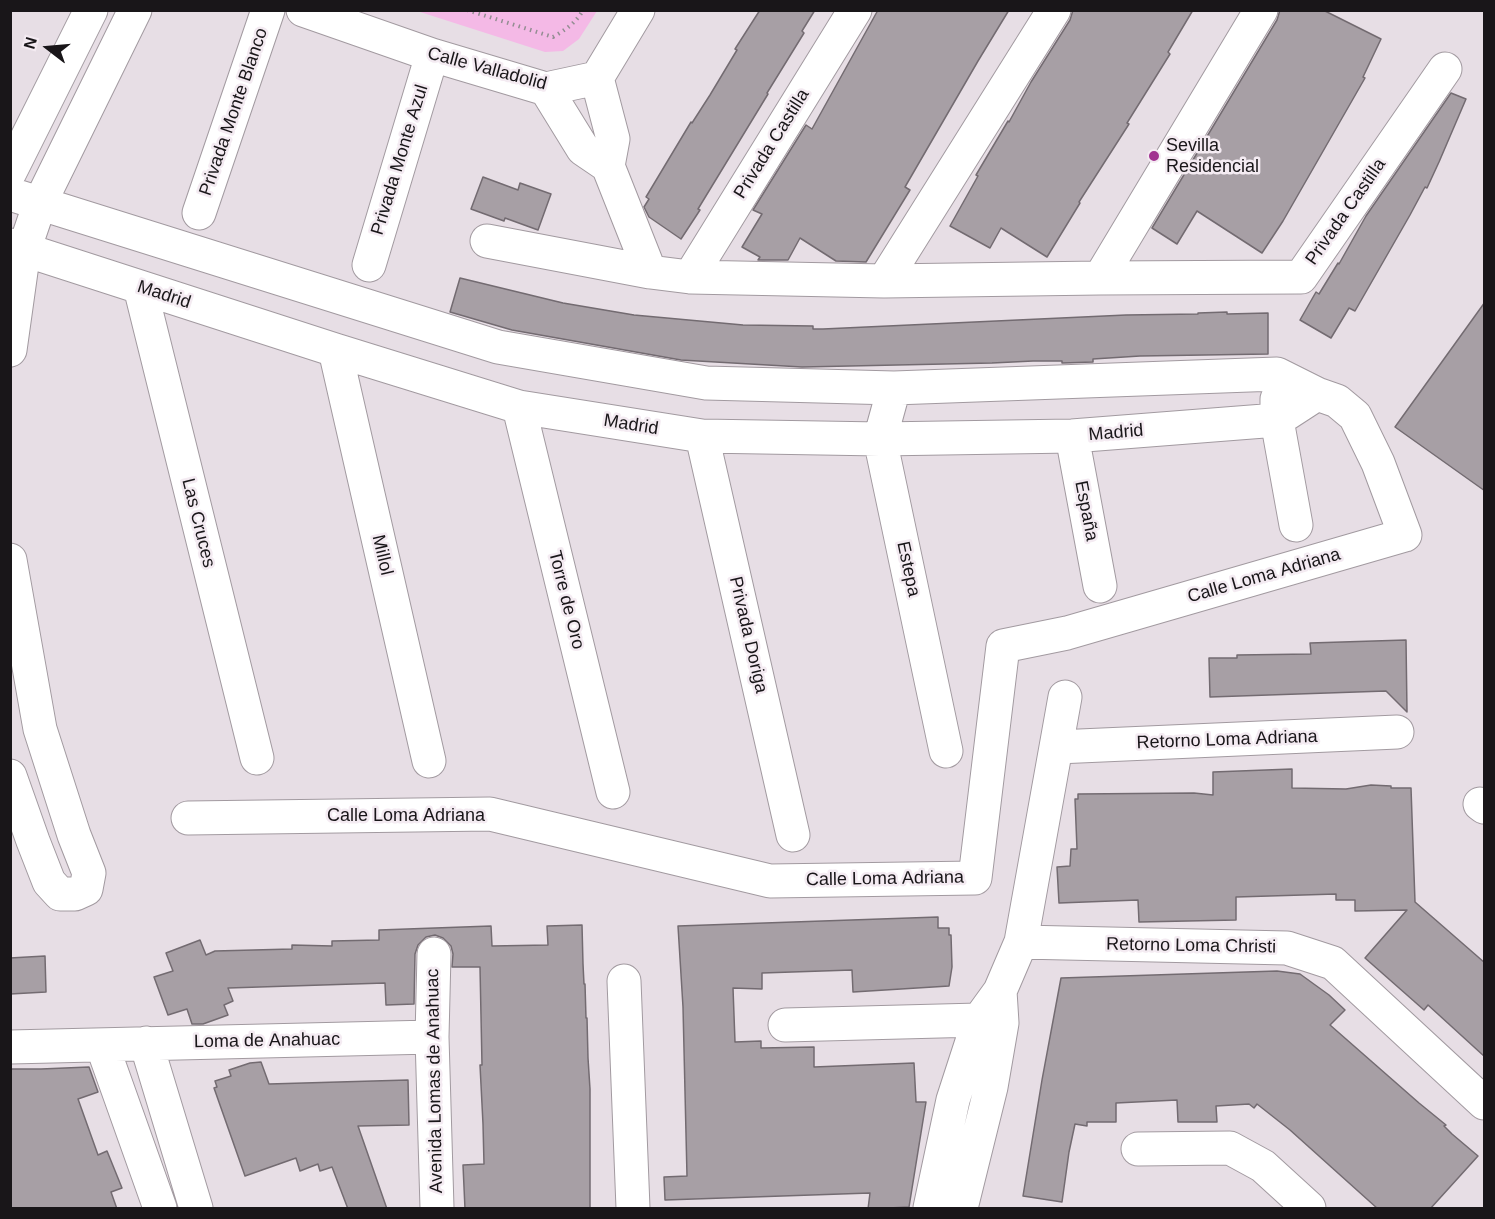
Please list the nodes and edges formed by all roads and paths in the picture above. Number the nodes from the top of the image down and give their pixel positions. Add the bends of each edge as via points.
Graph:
1 (91, 10) edge
2 (135, 10) edge
3 (268, 10) edge
4 (303, 10) edge
5 (467, 10) edge
6 (583, 10) edge
7 (638, 10) edge
8 (855, 10) edge
9 (1054, 10) edge
10 (1261, 10) edge
11 (432, 55) junction
12 (1445, 69) dead end
13 (597, 78) junction
14 (546, 89) junction
15 (608, 166) junction
16 (10, 172) edge
17 (25, 198) edge
18 (200, 213) dead end
19 (487, 241) dead end
20 (17, 247) edge
21 (369, 265) dead end
22 (650, 272) junction
23 (690, 277) junction
24 (1100, 278) junction
25 (884, 281) junction
26 (140, 288) junction
27 (498, 347) junction
28 (335, 350) junction
29 (10, 351) edge
30 (1277, 374) junction
31 (894, 388) junction
32 (1317, 394) junction
33 (485, 397) junction
34 (519, 408) junction
35 (1277, 420) junction
36 (702, 436) junction
37 (1072, 436) junction
38 (880, 439) junction
39 (1296, 525) dead end
40 (10, 560) edge
41 (1100, 586) dead end
42 (1065, 697) dead end
43 (1397, 732) dead end
44 (1056, 747) junction
45 (946, 751) dead end
46 (256, 758) dead end
47 (429, 760) dead end
48 (10, 776) edge
49 (613, 792) dead end
50 (188, 818) dead end
51 (793, 835) dead end
52 (1021, 942) junction
53 (434, 954) dead end
54 (624, 981) dead end
55 (991, 1022) junction
56 (785, 1025) dead end
57 (432, 1037) junction
58 (147, 1043) junction
59 (102, 1045) junction
60 (10, 1047) edge
61 (1485, 1103) edge
62 (1138, 1149) dead end
63 (160, 1209) edge
64 (196, 1209) edge
65 (436, 1209) edge
66 (633, 1209) edge
67 (930, 1209) edge
68 (961, 1209) edge
69 (1309, 1209) edge

1 - 16 street
2 - 17 street
3 - 18 street, Privada Monte Blanco
4 - 11 street, Calle Valladolid
5 - 6 path via 553,37
7 - 13 street
8 - 23 street, Privada Castilla
9 - 25 street
10 - 24 street
11 - 14 street, Calle Valladolid
11 - 21 street, Privada Monte Azul
12 - 24 street, Privada Castilla via 1301,277
13 - 14 street, Calle Valladolid
13 - 15 street via 613,139
14 - 15 street via 583,149
15 - 22 street
17 - 20 street
17 - 27 street
19 - 22 street, Privada Castilla
20 - 26 street, Madrid
20 - 29 street
22 - 23 street, Privada Castilla
23 - 25 street, Privada Castilla
24 - 25 street, Privada Castilla
26 - 28 street, Madrid
26 - 46 street, Las Cruces
27 - 31 street via 706,383
27 - 33 street
28 - 33 street, Madrid
28 - 47 street, Millol
30 - 31 street
30 - 32 street
30 - 35 street
31 - 38 street, Estepa
32 - 35 street
32 - 50 street, Calle Loma Adriana via 1337,401 1354,416 1405,535 1067,633 1004,646 975,878 770,881 490,814
33 - 34 street, Madrid
34 - 36 street, Madrid
34 - 49 street, Torre de Oro
35 - 37 street, Madrid
35 - 39 street
36 - 38 street, Madrid
36 - 51 street, Privada Doriga
37 - 38 street, Madrid
37 - 41 street, España
38 - 45 street, Estepa
40 - 48 street via 39,729 89,873 86,889 60,894 49,882
42 - 44 street
43 - 44 street, Retorno Loma Adriana
44 - 52 street
52 - 55 street
52 - 61 street, Retorno Loma Christi via 1287,948 1333,963
53 - 57 street, Avenida Lomas de Anahuac
54 - 66 street
55 - 56 street
55 - 67 street via 953,1100
55 - 68 street via 991,1087
57 - 58 street, Loma de Anahuac
57 - 65 street, Avenida Lomas de Anahuac
58 - 59 street, Loma de Anahuac
58 - 64 street
59 - 60 street, Loma de Anahuac
59 - 63 street
62 - 69 street via 1230,1148 1263,1166

